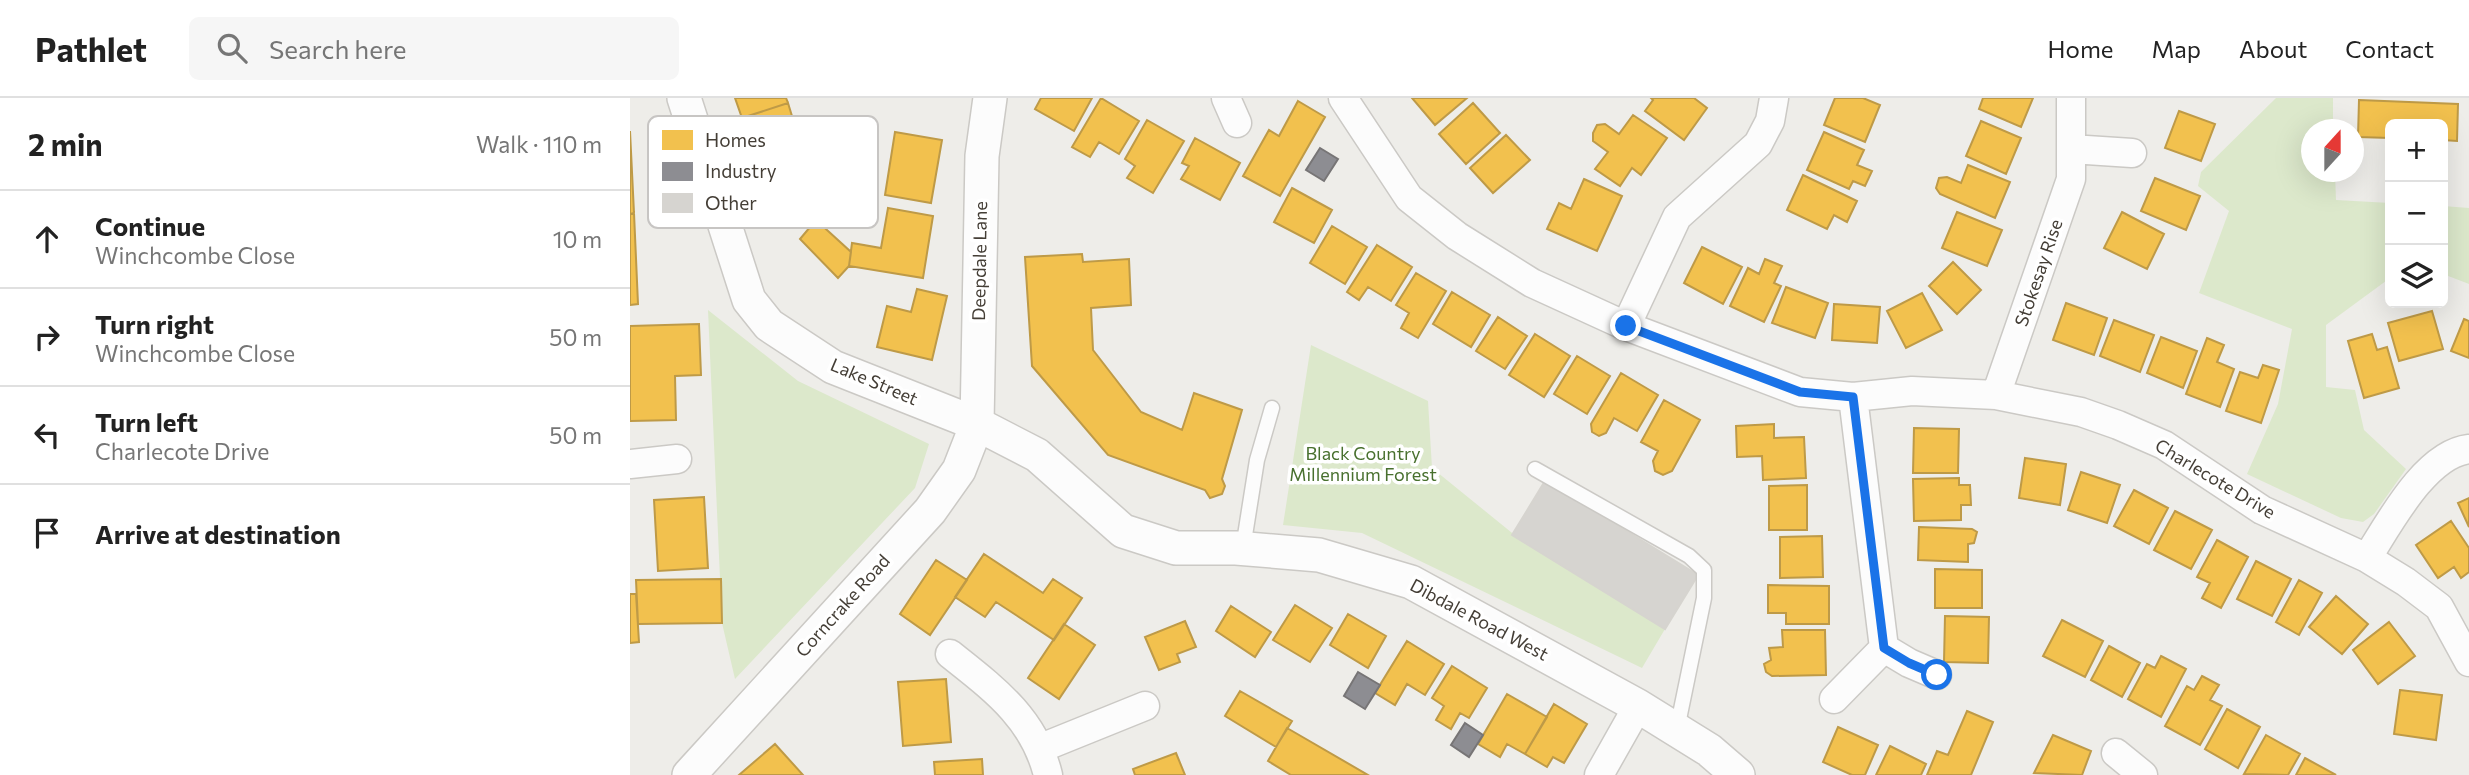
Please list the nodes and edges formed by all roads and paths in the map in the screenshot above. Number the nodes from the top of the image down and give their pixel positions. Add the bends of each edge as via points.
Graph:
1 (684, 98) edge
2 (990, 98) edge
3 (1343, 98) edge
4 (1774, 98) edge
5 (2071, 98) edge
6 (690, 116) edge
7 (2071, 149) junction
8 (2132, 153) dead end
9 (726, 228) edge
10 (1626, 326) junction
11 (1996, 395) junction
12 (1853, 397) junction
13 (1272, 408) dead end
14 (977, 424) junction
15 (2469, 449) edge
16 (677, 459) dead end
17 (630, 464) edge
18 (1535, 469) dead end
19 (1243, 548) junction
20 (2367, 558) junction
21 (1884, 648) junction
22 (950, 654) dead end
23 (2469, 662) edge
24 (1937, 675) dead end
25 (1835, 699) dead end
26 (1145, 706) dead end
27 (1638, 706) junction
28 (1676, 730) junction
29 (1041, 748) junction
30 (2116, 753) dead end
31 (689, 775) edge
32 (1048, 775) edge
33 (1599, 775) edge
34 (1738, 775) edge
35 (2143, 775) edge

1 - 6 street, Lake Street
2 - 14 street, Deepdale Lane via 982,156
3 - 10 street, Charlecote Drive via 1409,198 1457,236 1532,283
4 - 10 street via 1770,121 1758,144 1676,217
5 - 7 street, Stokesay Rise
7 - 8 street
7 - 11 street, Stokesay Rise via 2071,179
9 - 14 street, Lake Street via 749,300 769,325 833,367
10 - 12 street, Charlecote Drive via 1800,392
11 - 12 street, Charlecote Drive via 1912,391
11 - 20 street, Charlecote Drive via 2081,412 2164,445 2262,510
12 - 21 street
13 - 19 lane via 1257,460
14 - 19 street, Dibdale Road West via 1037,455 1123,531 1176,548
14 - 31 street, Corncrake Road via 959,470 930,511
15 - 20 street via 2446,457 2412,490
16 - 17 street
18 - 28 lane via 1689,556 1704,570 1704,598
19 - 27 street, Dibdale Road West via 1320,555 1411,582
20 - 23 street, Charlecote Drive via 2439,607
21 - 24 street
21 - 25 street
22 - 29 street via 1003,696
26 - 29 street
27 - 28 street, Dibdale Road West
27 - 33 street
28 - 34 street, Dibdale Road West
29 - 32 street
30 - 35 street

